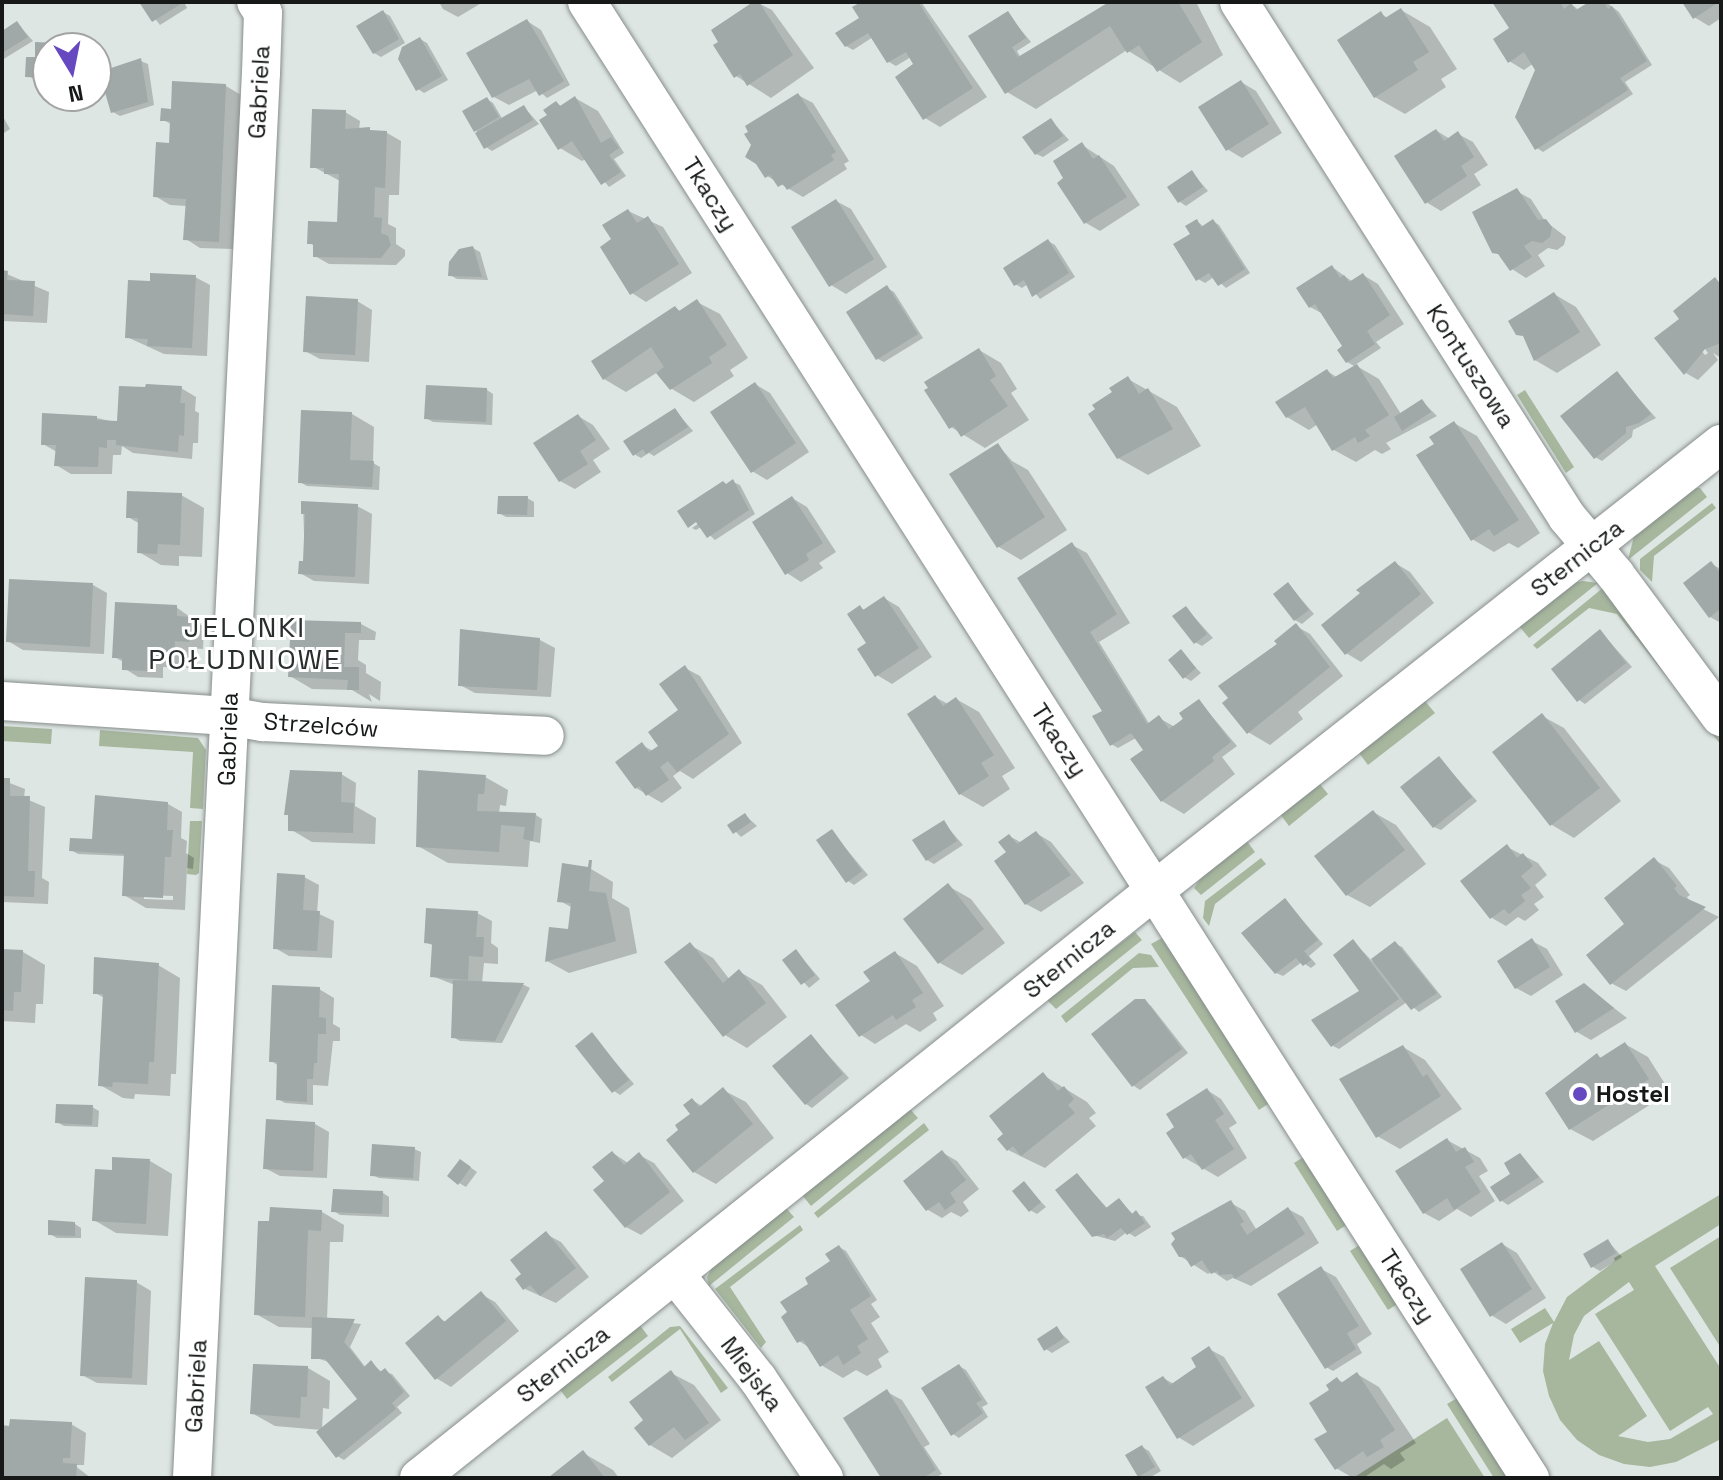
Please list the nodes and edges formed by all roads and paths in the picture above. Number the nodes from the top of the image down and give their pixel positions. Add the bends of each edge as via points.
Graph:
1 (587, 2) edge
2 (1239, 2) edge
3 (266, 6) edge
4 (1721, 444) edge
5 (1592, 546) junction
6 (2, 701) edge
7 (228, 716) junction
8 (1721, 717) edge
9 (545, 736) dead end
10 (1155, 890) junction
11 (675, 1274) junction
12 (192, 1478) edge
13 (419, 1478) edge
14 (824, 1478) edge
15 (1530, 1478) edge

1 - 10 street, Tkaczy
2 - 5 street, Kontuszowa via 1567,517
3 - 7 street, Gabriela
4 - 5 street, Sternicza
5 - 8 street, Kontuszowa
5 - 10 street, Sternicza
6 - 7 street, Strzelców
7 - 9 street, Strzelców
7 - 12 street, Gabriela
10 - 11 street, Sternicza
10 - 15 street, Tkaczy
11 - 13 street, Sternicza
11 - 14 street, Miejska via 758,1379

